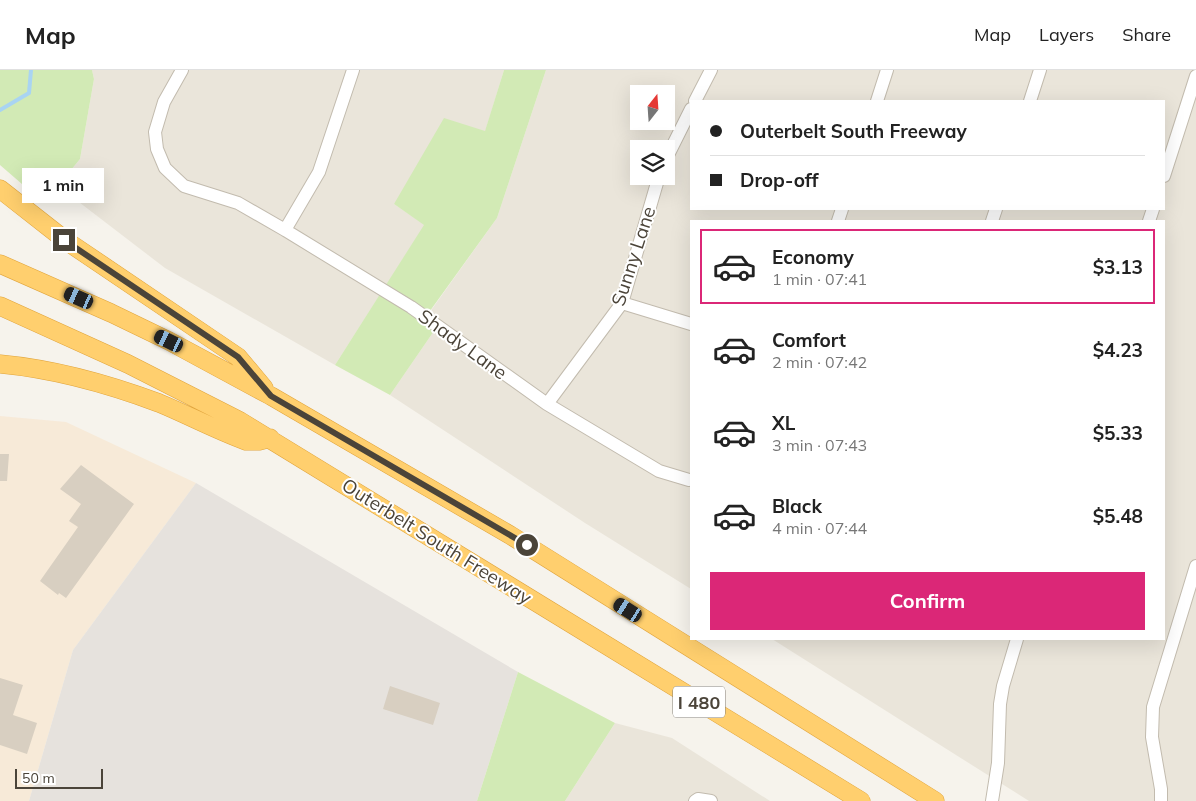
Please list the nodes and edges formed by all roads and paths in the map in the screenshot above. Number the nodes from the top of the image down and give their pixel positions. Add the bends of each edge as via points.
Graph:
1 (182, 70) edge
2 (353, 70) edge
3 (711, 70) edge
4 (887, 70) edge
5 (1040, 70) edge
6 (1196, 76) edge
7 (696, 100) edge
8 (877, 100) edge
9 (1030, 100) edge
10 (690, 111) edge
11 (675, 141) edge
12 (1165, 173) edge
13 (656, 185) edge
14 (0, 189) edge
15 (285, 230) junction
16 (0, 264) edge
17 (622, 303) junction
18 (0, 306) edge
19 (690, 324) edge
20 (0, 364) edge
21 (271, 396) junction
22 (547, 404) junction
23 (270, 438) junction
24 (689, 480) dead end
25 (1196, 566) edge
26 (1017, 640) edge
27 (695, 801) edge
28 (711, 801) edge
29 (861, 801) edge
30 (935, 801) edge
31 (992, 801) edge
32 (1162, 801) edge

1 - 15 street, Shady Lane via 164,102 155,132 157,149 165,168 184,186 238,203
2 - 15 street via 319,172
3 - 7 street
4 - 8 street
5 - 9 street
6 - 12 street
10 - 11 street
13 - 17 street, Sunny Lane
14 - 21 highway via 64,240 238,357
15 - 22 street, Shady Lane via 411,307
16 - 21 highway, Outerbelt South Freeway / I 480 via 169,341
17 - 19 street
17 - 22 street, Sunny Lane
18 - 23 highway, Outerbelt South Freeway / I 480 via 136,368
20 - 23 highway via 54,372 128,392 246,441
21 - 30 highway, Outerbelt South Freeway / I 480 via 510,535
22 - 24 street, Shady Lane via 659,471
23 - 29 highway, Outerbelt South Freeway / I 480
25 - 32 street via 1153,707 1152,737
26 - 31 street via 1000,704 998,763
27 - 28 street

